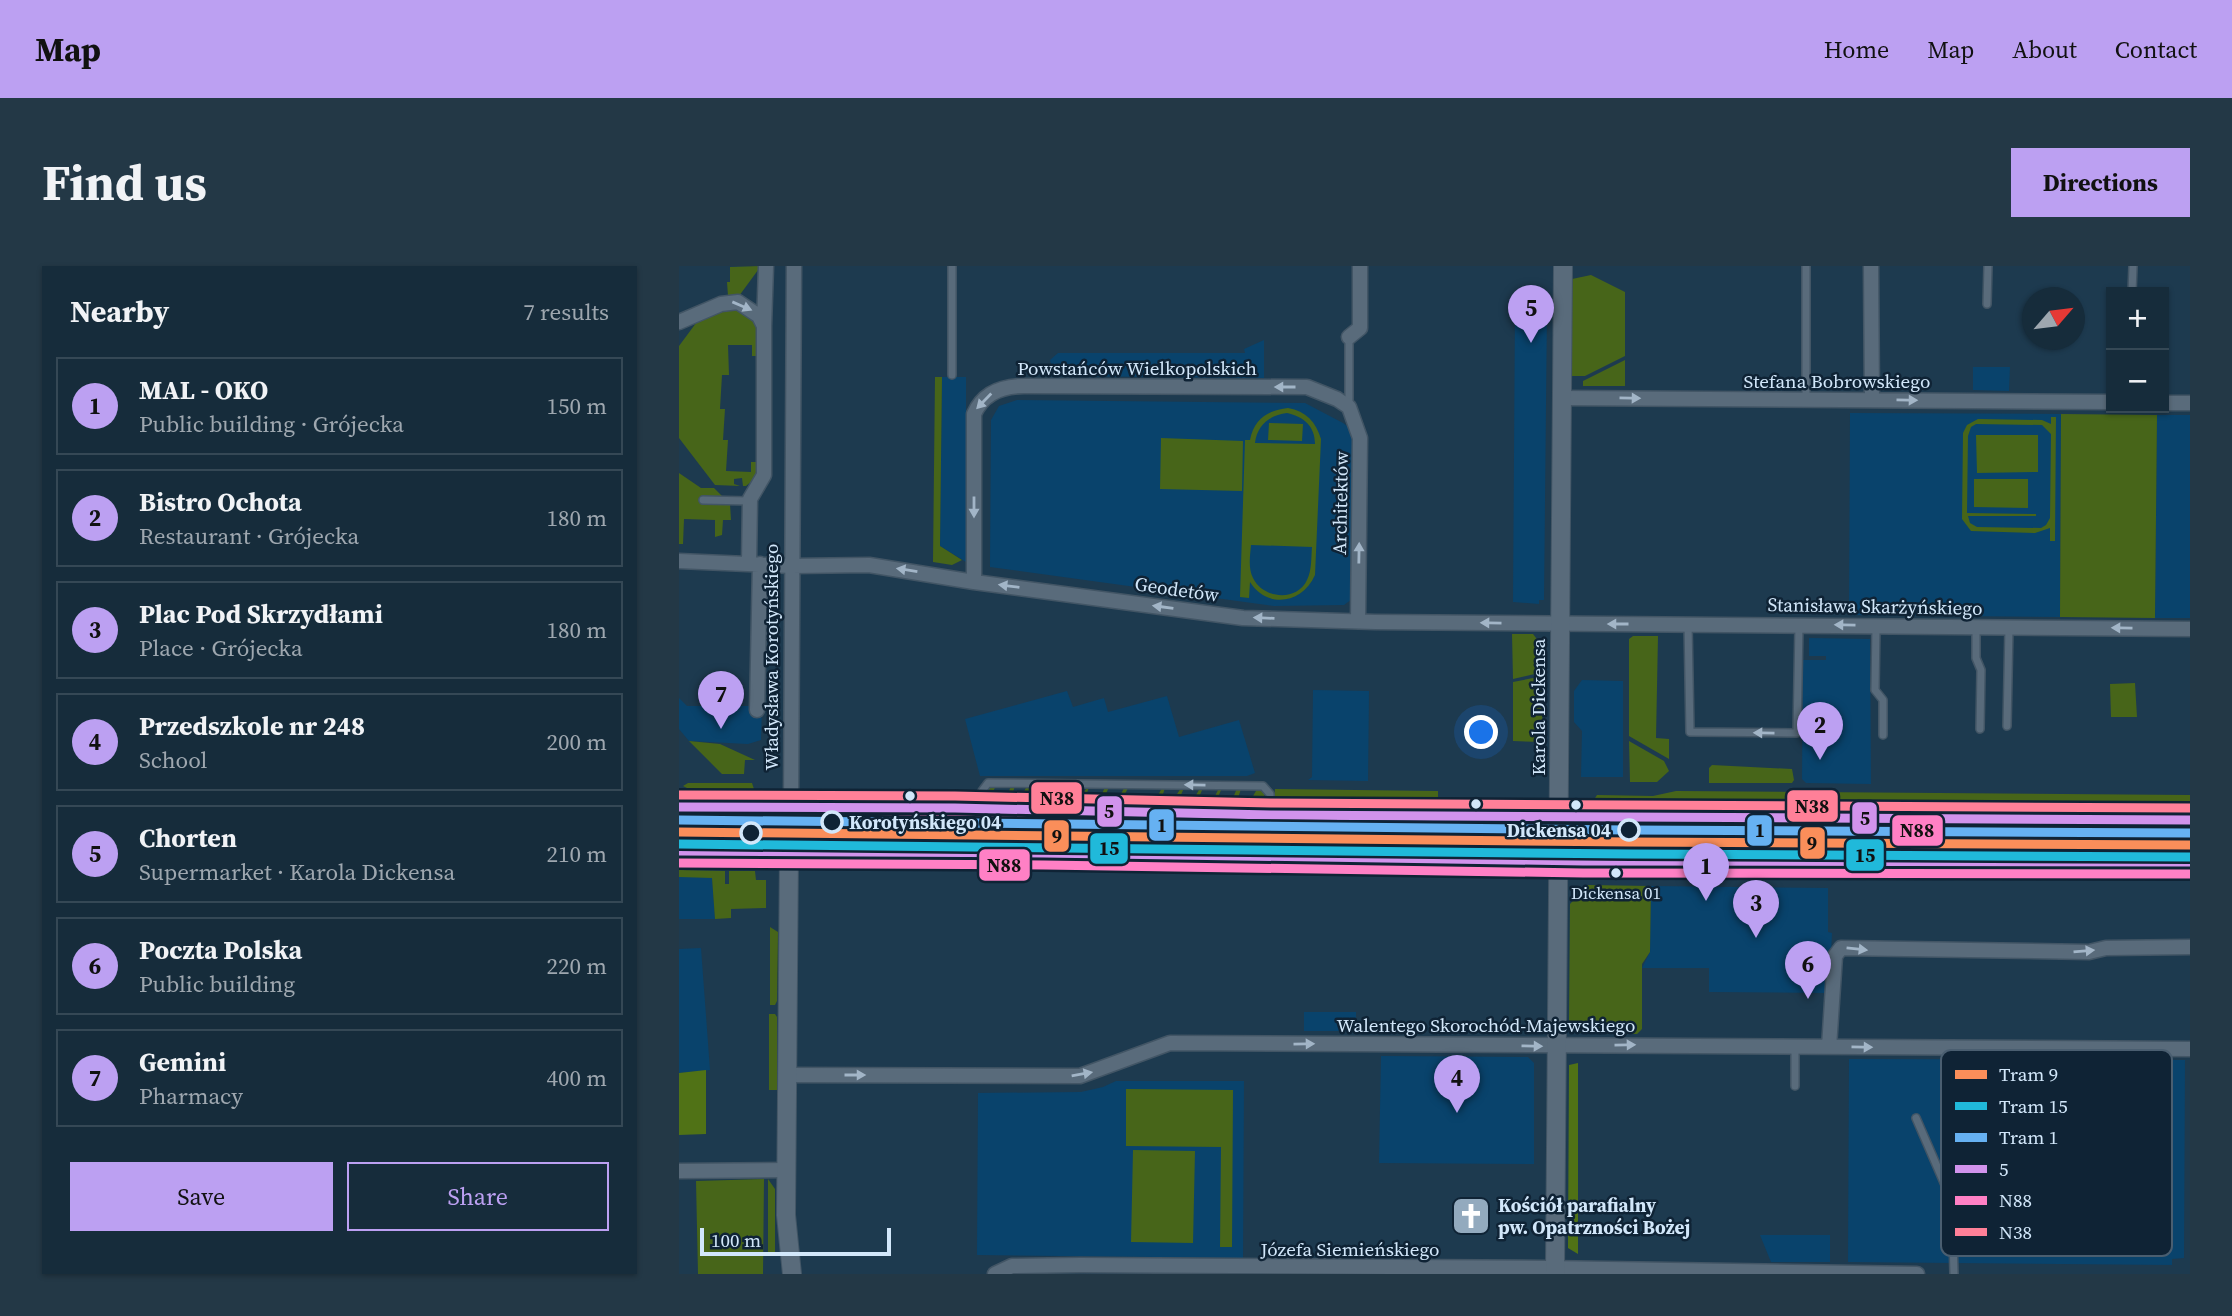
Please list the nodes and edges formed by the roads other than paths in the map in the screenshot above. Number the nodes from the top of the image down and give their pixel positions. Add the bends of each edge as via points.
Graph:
1 (766, 266) edge
2 (794, 266) edge
3 (952, 266) edge
4 (1360, 266) edge
5 (1563, 266) edge
6 (1806, 266) edge
7 (1871, 266) edge
8 (1988, 266) edge
9 (2133, 266) edge
10 (2133, 287) edge
11 (1987, 304) dead end
12 (679, 322) edge
13 (764, 326) junction
14 (1349, 337) joint
15 (952, 375) dead end
16 (1562, 398) junction
17 (1806, 400) junction
18 (1872, 400) junction
19 (2106, 402) edge
20 (2169, 402) edge
21 (2190, 403) edge
22 (1349, 407) junction
23 (703, 500) dead end
24 (750, 500) junction
25 (679, 561) edge
26 (754, 563) junction
27 (792, 566) junction
28 (974, 582) junction
29 (1358, 621) junction
30 (1559, 624) junction
31 (1688, 624) junction
32 (1799, 625) junction
33 (1876, 626) junction
34 (1976, 626) junction
35 (2008, 627) junction
36 (2190, 629) edge
37 (758, 710) dead end
38 (2007, 726) dead end
39 (1980, 729) dead end
40 (1882, 734) dead end
41 (792, 806) junction
42 (679, 807) edge
43 (982, 810) junction
44 (1270, 815) junction
45 (1557, 816) junction
46 (2190, 820) edge
47 (679, 851) edge
48 (789, 851) junction
49 (1558, 860) junction
50 (2190, 862) edge
51 (2190, 947) edge
52 (1556, 1046) junction
53 (1795, 1046) junction
54 (1829, 1047) junction
55 (2190, 1049) edge
56 (787, 1075) junction
57 (1795, 1086) dead end
58 (1916, 1118) dead end
59 (786, 1170) junction
60 (679, 1171) edge
61 (1941, 1176) edge
62 (786, 1215) junction
63 (1954, 1256) edge
64 (1407, 1271) edge
65 (1555, 1271) edge
66 (780, 1274) edge
67 (792, 1274) edge
68 (995, 1274) edge
69 (1917, 1274) edge
70 (1954, 1274) edge

1 - 13 street
2 - 27 street, Władysława Korotyńskiego
3 - 15 lane
4 - 14 street, Architektów via 1360,328
5 - 16 street, Karola Dickensa
6 - 17 lane
7 - 18 street
8 - 11 lane
9 - 10 lane
12 -> 13 street via 721,304 738,302 759,316
13 - 24 street via 764,475
14 - 22 lane, Architektów
16 -> 17 street, Stefana Bobrowskiego
16 - 30 street, Karola Dickensa
17 - 18 street, Stefana Bobrowskiego
18 -> 19 street, Stefana Bobrowskiego
20 - 21 street
22 -> 28 street, Powstańców Wielkopolskich via 1307,387 1001,388 983,399 974,414
29 -> 22 street, Architektów via 1360,438
23 - 24 lane
24 - 26 street
25 - 26 street, Geodetów
26 - 27 street, Geodetów
26 - 37 street
28 -> 27 street, Geodetów via 869,565
27 - 41 street, Władysława Korotyńskiego
29 -> 28 street, Geodetów via 1243,618
30 -> 29 street, Geodetów
31 -> 30 street, Stanisława Skarżyńskiego
30 - 45 street, Karola Dickensa
31 - 32 street, Stanisława Skarżyńskiego
32 -> 31 lane via 1797,733 1690,732
33 -> 32 street, Stanisława Skarżyńskiego
33 - 34 street, Stanisława Skarżyńskiego
33 - 40 lane via 1875,690 1883,700
34 - 35 street, Stanisława Skarżyńskiego
34 - 39 lane
36 -> 35 street, Stanisława Skarżyńskiego
35 - 38 lane
41 - 42 main road
41 - 43 main road
41 - 48 street, Władysława Korotyńskiego
43 - 44 main road
44 -> 43 lane via 1270,794 1263,786 988,783 982,791
44 - 45 main road
45 - 46 main road
45 - 49 street, Karola Dickensa
47 - 48 main road
48 - 49 main road
48 - 56 street, Władysława Korotyńskiego
49 - 50 main road
49 - 52 street, Karola Dickensa
54 -> 51 street via 1835,956 1841,948 2089,952
52 -> 53 street, Walentego Skorochód-Majewskiego
56 -> 52 street, Walentego Skorochód-Majewskiego via 1080,1076 1170,1043
52 - 65 street, Karola Dickensa
53 - 54 street, Walentego Skorochód-Majewskiego
53 - 57 lane
54 -> 55 street, Walentego Skorochód-Majewskiego
56 - 59 street, Władysława Korotyńskiego
58 - 61 lane
59 - 60 street
59 - 62 street, Władysława Korotyńskiego
62 - 66 street, Władysława Korotyńskiego
62 - 67 street, Władysława Korotyńskiego
63 - 70 lane
64 - 65 street, Józefa Siemieńskiego
64 - 68 street, Józefa Siemieńskiego via 1012,1266
65 - 69 street, Józefa Siemieńskiego

